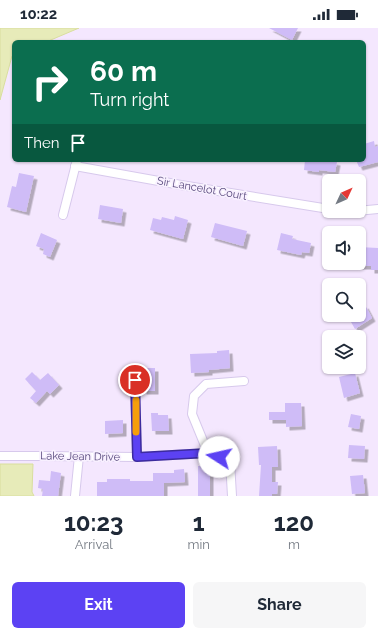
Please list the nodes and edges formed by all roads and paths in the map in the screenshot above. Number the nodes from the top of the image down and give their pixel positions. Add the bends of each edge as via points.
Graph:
1 (76, 163) edge
2 (322, 208) edge
3 (378, 208) edge
4 (366, 210) edge
5 (63, 215) dead end
6 (135, 380) dead end
7 (244, 381) dead end
8 (208, 453) junction
9 (0, 456) edge
10 (79, 456) junction
11 (137, 457) junction
12 (75, 496) edge
13 (232, 496) edge

1 - 2 street, Sir Lancelot Court via 189,186
1 - 5 street
3 - 4 street
6 - 11 street
7 - 8 street via 206,384 194,396 192,414
8 - 11 street, Lake Jean Drive
8 - 13 street, Lake Jean Drive via 230,461
9 - 10 street, Lake Jean Drive
10 - 11 street, Lake Jean Drive
10 - 12 street

